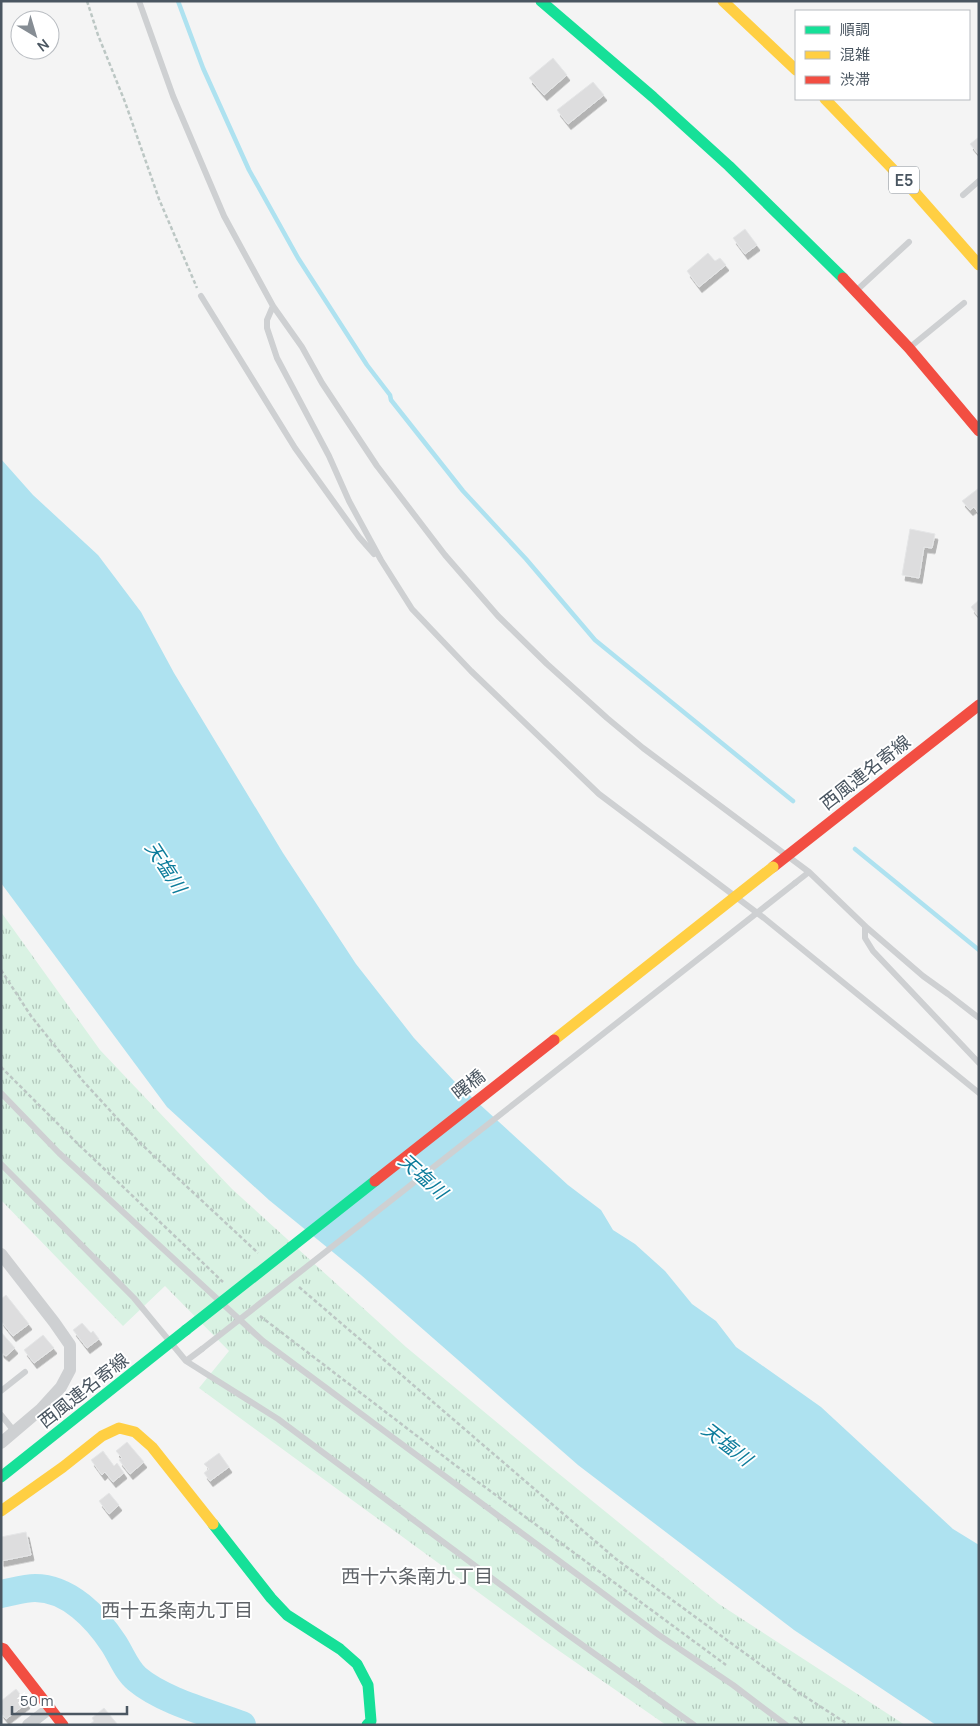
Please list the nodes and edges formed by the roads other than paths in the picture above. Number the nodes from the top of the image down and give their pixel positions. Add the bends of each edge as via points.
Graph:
1 (139, 1) edge
2 (541, 1) edge
3 (723, 1) edge
4 (795, 69) edge
5 (826, 100) edge
6 (979, 180) edge
7 (963, 195) dead end
8 (909, 242) dead end
9 (979, 265) edge
10 (856, 291) junction
11 (201, 296) road end
12 (964, 303) dead end
13 (272, 306) junction
14 (909, 348) junction
15 (979, 432) edge
16 (380, 560) junction
17 (979, 705) edge
18 (788, 855) junction
19 (773, 867) joint
20 (809, 872) junction
21 (865, 926) junction
22 (979, 1018) edge
23 (979, 1063) edge
24 (1, 1093) edge
25 (979, 1093) edge
26 (1, 1164) edge
27 (1, 1254) edge
28 (186, 1330) joint
29 (171, 1343) junction
30 (186, 1361) junction
31 (25, 1372) dead end
32 (1, 1391) edge
33 (1, 1414) edge
34 (14, 1431) junction
35 (1, 1443) edge
36 (1, 1477) edge
37 (1, 1511) edge
38 (1, 1648) edge
39 (50, 1708) junction
40 (373, 1723) edge
41 (28, 1725) edge
42 (63, 1725) edge
43 (694, 1725) edge
44 (786, 1725) edge

1 - 13 lane via 173,96 224,216
2 - 10 main road via 729,166
3 - 4 main road
5 - 9 main road, E5 via 911,188
6 - 7 lane
8 - 10 lane
10 - 14 main road
11 - 16 lane via 296,448 359,537
12 - 14 lane
13 - 16 lane via 267,320 277,358
13 - 18 lane via 302,346 322,383 377,466 445,555 498,616 547,664 643,748
14 - 15 main road
16 - 25 lane via 412,609 599,794 764,918
17 - 18 main road, 西風連名寄線
18 - 19 main road, 西風連名寄線
18 - 20 lane
19 - 28 main road, 曙橋, bridge
20 - 21 lane
20 - 30 lane, bridge
21 - 22 lane
21 - 23 lane via 865,938 873,951
24 - 44 lane via 59,1153 263,1341 659,1635
26 - 29 lane via 134,1298
27 - 34 street via 70,1345 70,1370 61,1387
28 - 29 main road, 西風連名寄線
29 - 30 lane
29 - 36 main road, 西風連名寄線
30 - 43 lane via 278,1419
31 - 32 lane
33 - 34 lane
34 - 35 street
37 - 40 main road via 102,1436 119,1428 135,1432 152,1447 287,1615 340,1649 357,1664 368,1685
38 - 39 main road
39 - 41 street
39 - 42 main road

